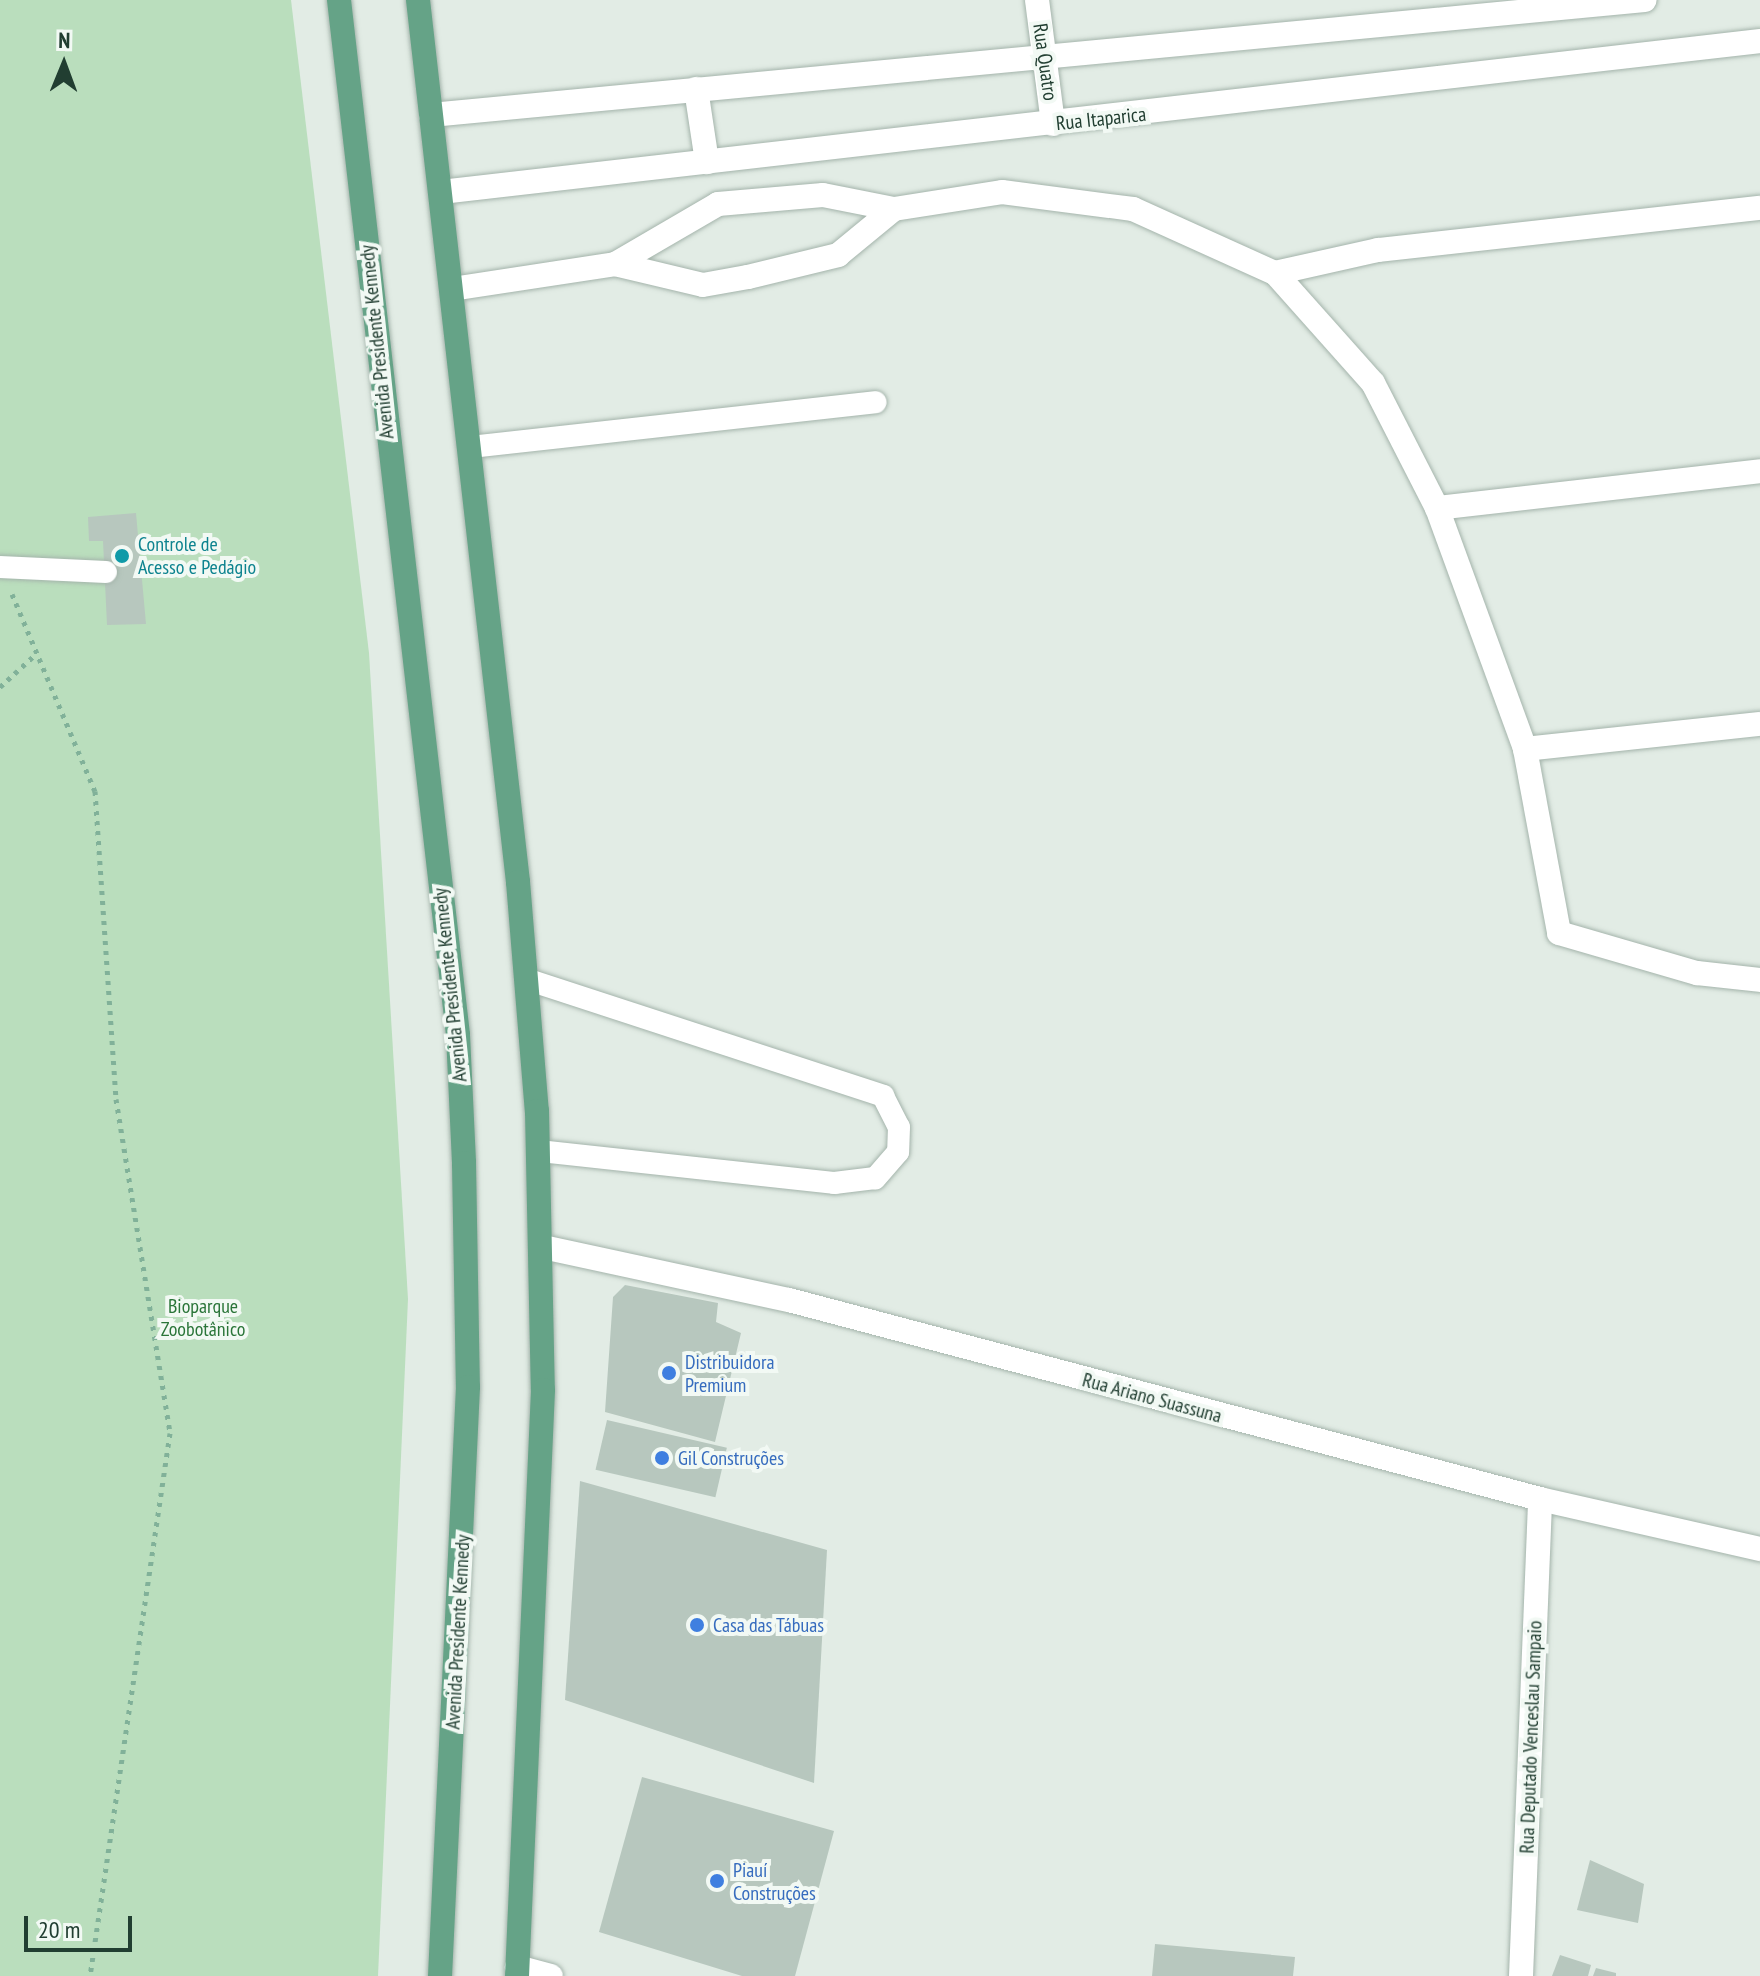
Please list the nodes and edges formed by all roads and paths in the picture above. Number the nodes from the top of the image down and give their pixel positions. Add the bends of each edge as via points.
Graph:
1 (339, 0) edge
2 (418, 0) edge
3 (1037, 0) edge
4 (1645, 0) edge
5 (1760, 41) edge
6 (1044, 56) junction
7 (696, 89) junction
8 (431, 115) junction
9 (1053, 124) junction
10 (707, 162) junction
11 (441, 192) junction
12 (1760, 208) edge
13 (894, 209) junction
14 (615, 264) junction
15 (1275, 273) junction
16 (452, 289) junction
17 (876, 402) dead end
18 (470, 447) junction
19 (1760, 471) edge
20 (1437, 508) junction
21 (0, 567) edge
22 (106, 572) dead end
23 (37, 653) junction
24 (0, 687) edge
25 (1760, 724) edge
26 (1525, 749) junction
27 (526, 979) junction
28 (1760, 980) edge
29 (538, 1151) junction
30 (543, 1247) junction
31 (1540, 1499) junction
32 (1760, 1549) edge
33 (517, 1971) edge
34 (441, 1972) edge
35 (90, 1976) edge
36 (551, 1976) edge
37 (1521, 1976) edge

1 - 34 main road, Avenida Presidente Kennedy via 456,1020 462,1115 468,1387
2 - 8 main road
3 - 6 street, Rua Quatro
4 - 6 street
5 - 9 street, Rua Itaparica
6 - 7 street
6 - 9 street, Rua Quatro
7 - 8 street
7 - 10 street
8 - 11 main road
9 - 10 street, Rua Itaparica
10 - 11 street, Rua Itaparica
11 - 16 main road
12 - 15 street via 1378,250
13 - 14 street via 823,195 718,204
13 - 14 street via 838,255 748,277 703,285
13 - 15 street via 1002,192 1133,209
14 - 16 street
15 - 20 street via 1373,383
16 - 18 main road
17 - 18 lane
18 - 27 main road
19 - 20 street
20 - 26 street
21 - 22 lane
21 - 23 path
23 - 24 path
23 - 35 path via 95,791 116,1099 170,1433
25 - 26 street
26 - 28 street via 1559,933 1697,973
27 - 29 main road
27 - 29 lane via 883,1096 899,1127 898,1152 875,1178 834,1183
29 - 30 main road
30 - 31 street, Rua Ariano Suassuna via 789,1300
30 - 33 main road via 537,1575
31 - 32 street, Rua Ariano Suassuna
31 - 37 street, Rua Deputado Venceslau Sampaio
33 - 36 street

